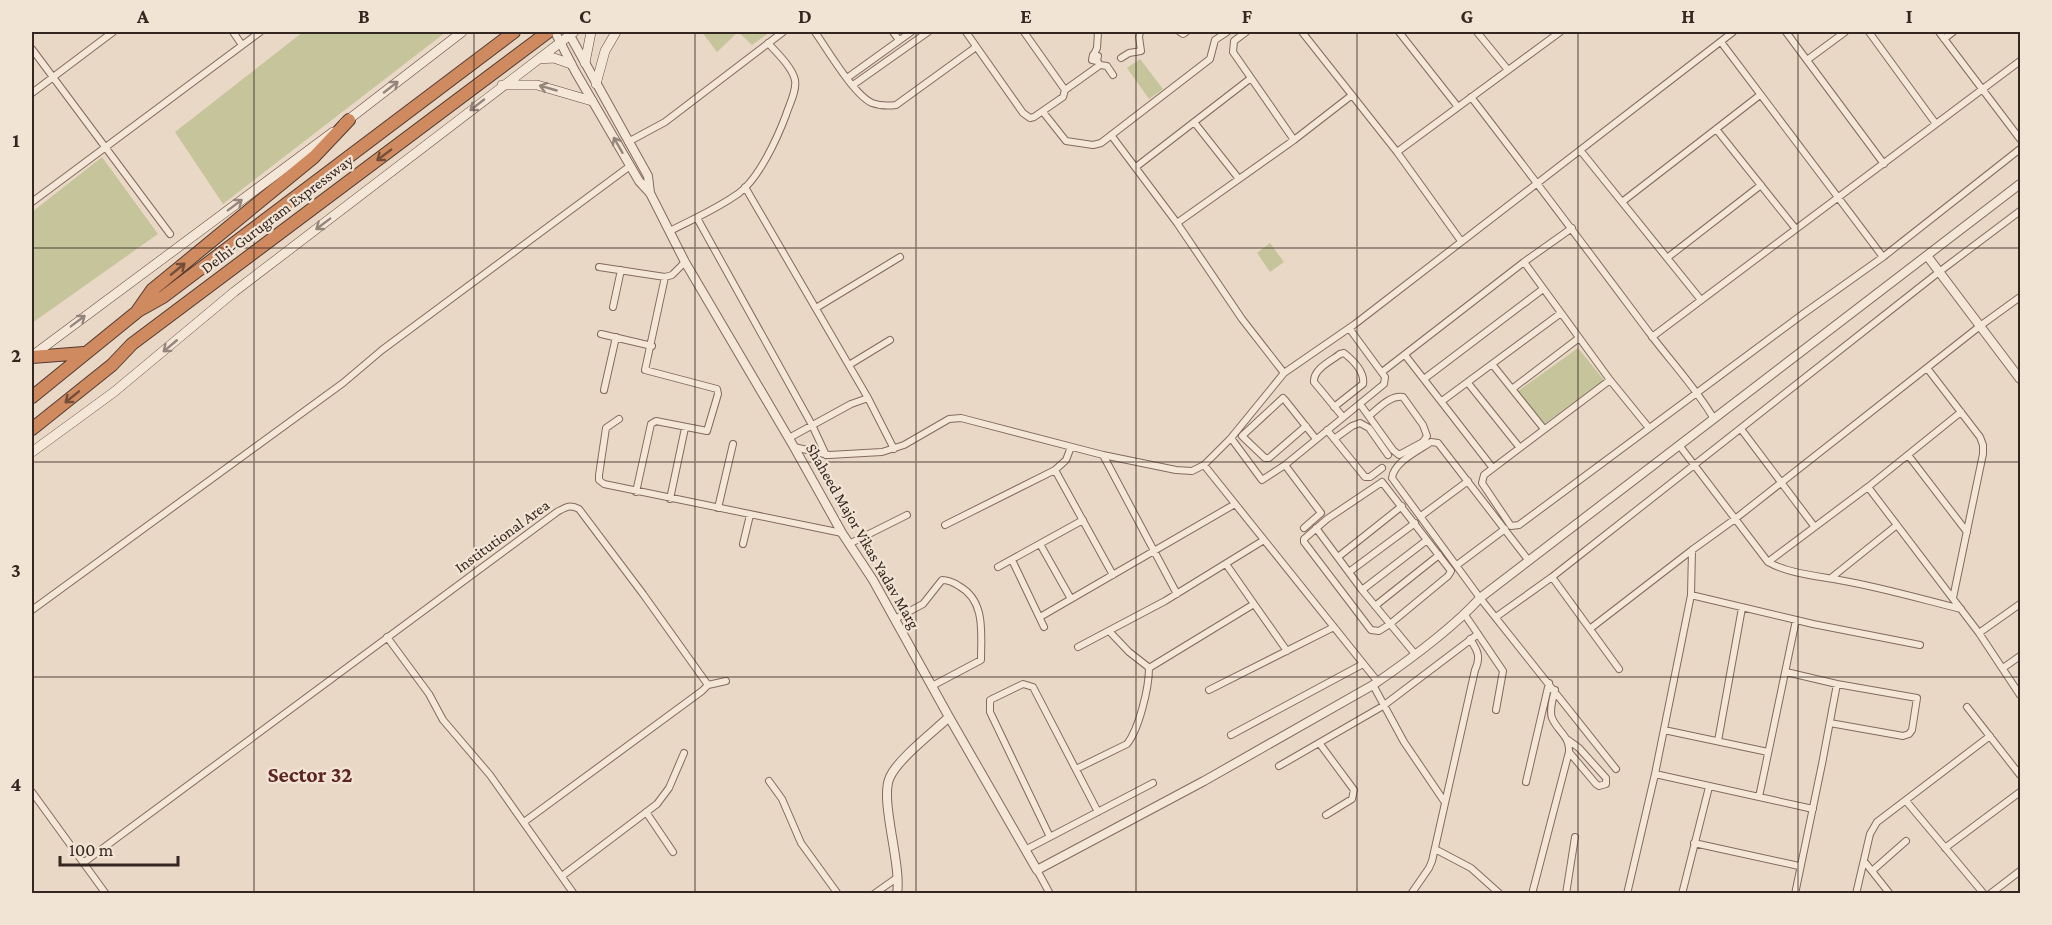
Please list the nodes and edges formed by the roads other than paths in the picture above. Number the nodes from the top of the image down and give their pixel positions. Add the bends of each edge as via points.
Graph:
1 (114, 32) edge
2 (233, 32) edge
3 (260, 32) edge
4 (462, 32) edge
5 (514, 32) edge
6 (548, 32) edge
7 (555, 32) edge
8 (571, 32) edge
9 (591, 32) edge
10 (616, 32) edge
11 (783, 32) edge
12 (815, 32) edge
13 (893, 32) edge
14 (911, 32) edge
15 (928, 32) edge
16 (966, 32) edge
17 (1024, 32) edge
18 (1098, 32) edge
19 (1140, 32) edge
20 (1180, 32) edge
21 (1186, 32) edge
22 (1227, 32) edge
23 (1246, 32) edge
24 (1302, 32) edge
25 (1399, 32) edge
26 (1477, 32) edge
27 (1560, 32) edge
28 (1733, 32) edge
29 (1786, 32) edge
30 (1845, 32) edge
31 (1869, 32) edge
32 (1939, 32) edge
33 (1953, 32) edge
34 (1944, 39) junction
35 (899, 40) junction
36 (560, 41) junction
37 (1721, 42) junction
38 (768, 43) junction
39 (242, 45) junction
40 (976, 47) junction
41 (32, 49) edge
42 (1121, 58) dead end
43 (537, 59) junction
44 (1097, 60) junction
45 (1807, 60) junction
46 (2020, 61) edge
47 (585, 63) junction
48 (571, 64) junction
49 (1508, 70) junction
50 (1113, 75) dead end
51 (53, 77) junction
52 (847, 78) junction
53 (1251, 78) junction
54 (596, 84) junction
55 (853, 85) junction
56 (502, 86) junction
57 (1983, 89) junction
58 (1065, 90) junction
59 (32, 93) edge
60 (1352, 95) junction
61 (1760, 95) junction
62 (1471, 97) junction
63 (592, 100) junction
64 (1458, 107) junction
65 (1043, 112) junction
66 (349, 120) junction
67 (1194, 122) junction
68 (1936, 124) junction
69 (1716, 129) junction
70 (1111, 135) junction
71 (2020, 139) edge
72 (1294, 140) junction
73 (628, 142) junction
74 (104, 148) junction
75 (2020, 149) edge
76 (1580, 150) junction
77 (1397, 152) junction
78 (1884, 164) junction
79 (630, 166) junction
80 (1136, 166) junction
81 (1239, 179) junction
82 (1538, 183) junction
83 (2020, 184) edge
84 (1761, 185) junction
85 (745, 187) junction
86 (650, 193) junction
87 (1837, 197) junction
88 (32, 202) edge
89 (1622, 202) junction
90 (2020, 211) edge
91 (697, 218) junction
92 (1177, 223) junction
93 (1572, 228) junction
94 (1795, 228) junction
95 (670, 231) junction
96 (170, 234) dead end
97 (1461, 242) junction
98 (900, 257) dead end
99 (1883, 257) junction
100 (1928, 257) junction
101 (1667, 258) junction
102 (685, 262) junction
103 (1524, 262) junction
104 (599, 267) dead end
105 (621, 270) junction
106 (1939, 272) junction
107 (665, 277) junction
108 (1543, 289) junction
109 (2020, 297) edge
110 (1701, 300) junction
111 (613, 307) dead end
112 (816, 308) junction
113 (138, 311) junction
114 (1561, 313) junction
115 (1980, 326) junction
116 (1350, 328) junction
117 (601, 334) dead end
118 (616, 337) junction
119 (1652, 337) junction
120 (1579, 338) junction
121 (890, 340) dead end
122 (652, 346) junction
123 (84, 353) junction
124 (1405, 355) junction
125 (32, 356) edge
126 (1492, 364) junction
127 (849, 365) junction
128 (1927, 368) junction
129 (1382, 372) junction
130 (1284, 374) junction
131 (1424, 379) junction
132 (2020, 379) edge
133 (1610, 380) junction
134 (1468, 383) junction
135 (45, 384) junction
136 (32, 388) edge
137 (1512, 389) junction
138 (604, 390) dead end
139 (1698, 393) junction
140 (32, 397) edge
141 (868, 398) junction
142 (1442, 401) junction
143 (1360, 404) junction
144 (1334, 407) junction
145 (1961, 412) junction
146 (1369, 416) junction
147 (1343, 417) junction
148 (1714, 418) junction
149 (619, 419) dead end
150 (813, 425) junction
151 (1306, 426) junction
152 (685, 428) junction
153 (1649, 428) junction
154 (32, 429) edge
155 (1544, 429) junction
156 (1741, 429) junction
157 (1327, 430) junction
158 (789, 438) junction
159 (1230, 438) junction
160 (1316, 439) junction
161 (1334, 439) junction
162 (733, 444) dead end
163 (1679, 445) junction
164 (794, 447) junction
165 (1071, 447) junction
166 (1520, 448) junction
167 (894, 449) junction
168 (32, 452) edge
169 (826, 455) junction
170 (1103, 455) junction
171 (1388, 455) dead end
172 (1908, 455) junction
173 (1204, 465) junction
174 (1285, 465) junction
175 (1694, 466) junction
176 (1492, 467) junction
177 (1382, 468) dead end
178 (1055, 470) junction
179 (1468, 481) junction
180 (1781, 482) junction
181 (1868, 488) junction
182 (636, 492) junction
183 (670, 499) junction
184 (1235, 504) junction
185 (1402, 507) junction
186 (718, 508) junction
187 (750, 515) junction
188 (907, 515) dead end
189 (1421, 516) junction
190 (1735, 519) junction
191 (1083, 520) junction
192 (1415, 523) junction
193 (945, 525) dead end
194 (1897, 525) junction
195 (1814, 526) junction
196 (1304, 528) dead end
197 (1316, 528) junction
198 (1505, 529) junction
199 (1967, 532) junction
200 (842, 533) junction
201 (1264, 540) junction
202 (1427, 540) junction
203 (743, 543) dead end
204 (849, 544) junction
205 (1040, 544) junction
206 (1692, 550) junction
207 (1154, 551) junction
208 (1439, 555) junction
209 (1338, 557) junction
210 (1012, 560) junction
211 (1529, 561) junction
212 (1768, 562) junction
213 (1226, 564) junction
214 (1457, 565) junction
215 (998, 567) dead end
216 (1349, 572) junction
217 (1113, 575) junction
218 (1552, 577) junction
219 (1831, 579) junction
220 (1362, 590) junction
221 (1177, 594) junction
222 (1691, 595) junction
223 (1480, 598) junction
224 (1953, 598) junction
225 (1071, 599) junction
226 (1254, 604) junction
227 (2020, 604) edge
228 (1375, 606) junction
229 (1742, 608) junction
230 (1961, 609) junction
231 (32, 610) edge
232 (1465, 615) junction
233 (1040, 617) junction
234 (1496, 617) junction
235 (895, 619) junction
236 (1796, 620) junction
237 (1390, 624) junction
238 (1044, 627) dead end
239 (1334, 627) junction
240 (1591, 628) junction
241 (1110, 632) junction
242 (1979, 633) junction
243 (1478, 634) junction
244 (387, 637) junction
245 (1470, 639) junction
246 (1920, 645) dead end
247 (1078, 647) dead end
248 (1287, 651) junction
249 (1415, 654) junction
250 (2020, 656) edge
251 (1364, 664) junction
252 (1149, 668) junction
253 (2003, 668) junction
254 (1620, 669) dead end
255 (1786, 672) junction
256 (726, 681) dead end
257 (1549, 683) junction
258 (1376, 684) junction
259 (1836, 684) junction
260 (708, 685) junction
261 (932, 686) junction
262 (1209, 690) dead end
263 (1555, 690) junction
264 (2020, 694) edge
265 (1383, 706) junction
266 (1967, 707) dead end
267 (1496, 710) dead end
268 (949, 717) junction
269 (1830, 723) junction
270 (1664, 730) junction
271 (1231, 735) dead end
272 (1990, 736) junction
273 (1568, 740) junction
274 (1718, 741) junction
275 (1320, 744) junction
276 (1569, 752) junction
277 (1768, 752) junction
278 (684, 753) dead end
279 (1280, 766) dead end
280 (1076, 769) junction
281 (1616, 769) dead end
282 (1655, 774) junction
283 (2020, 775) edge
284 (769, 780) dead end
285 (1526, 782) dead end
286 (1153, 783) dead end
287 (1709, 787) junction
288 (32, 792) edge
289 (2020, 792) edge
290 (1759, 797) junction
291 (1444, 801) junction
292 (1906, 801) junction
293 (1813, 809) junction
294 (1098, 812) junction
295 (646, 813) junction
296 (1326, 815) dead end
297 (524, 822) junction
298 (1050, 837) junction
299 (1575, 837) dead end
300 (1906, 841) dead end
301 (1694, 843) junction
302 (1945, 848) junction
303 (1435, 849) junction
304 (1025, 850) junction
305 (673, 852) dead end
306 (1864, 861) junction
307 (83, 863) junction
308 (1799, 866) junction
309 (1037, 870) junction
310 (1872, 871) junction
311 (2020, 871) edge
312 (562, 876) junction
313 (898, 876) junction
314 (106, 894) edge
315 (574, 894) edge
316 (838, 894) edge
317 (874, 894) edge
318 (897, 894) edge
319 (1050, 894) edge
320 (1411, 894) edge
321 (1500, 894) edge
322 (1532, 894) edge
323 (1566, 894) edge
324 (1627, 894) edge
325 (1682, 894) edge
326 (1795, 894) edge
327 (1856, 894) edge
328 (1890, 894) edge
329 (1984, 894) edge
330 (1990, 894) edge

1 - 51 street
2 - 39 street
3 - 39 street
66 -> 4 main road
5 - 113 highway, Delhi-Gurugram Expressway via 158,301
6 -> 154 highway, Delhi-Gurugram Expressway via 132,344 112,365
7 - 36 street, Shaheed Major Vikas Yadav Marg
8 - 36 main road
8 - 47 street, Shaheed Major Vikas Yadav Marg
9 - 47 main road
10 - 54 main road via 605,51
11 - 38 street
12 - 52 street
13 - 35 street
14 - 35 street
15 - 55 street
16 - 40 street
17 - 58 street
18 - 44 street
19 - 42 street via 1141,51
20 - 21 street
22 - 70 street via 1215,40 1210,59
23 - 53 street via 1234,41 1233,52
24 - 60 street
25 - 64 street
26 - 49 street
27 - 49 street
28 - 37 street
29 - 45 street
30 - 45 street
31 - 68 street
32 - 34 street
33 - 34 street
34 - 57 street
35 - 52 street
36 - 43 main road
36 - 48 street, Shaheed Major Vikas Yadav Marg
37 - 61 street
37 - 76 street
38 - 73 street via 664,122
38 - 85 street via 793,75 795,86 772,147
39 - 74 street
40 - 55 street via 896,105 870,102
40 - 65 street via 1026,117
41 - 51 street
43 - 48 main road via 554,58
43 - 56 main road
44 - 50 street
44 - 58 street
45 - 78 street
46 - 57 street
47 - 54 street, Shaheed Major Vikas Yadav Marg
48 - 63 street, Shaheed Major Vikas Yadav Marg
49 - 62 street
51 - 59 street
51 - 74 street
52 - 55 street
53 - 67 street
53 - 72 street
54 - 73 street, Shaheed Major Vikas Yadav Marg
63 -> 56 main road via 537,85
56 -> 168 main road via 234,292 114,392
57 - 68 street
57 - 71 street
58 - 65 street via 1064,97
60 - 72 street
60 - 77 street
61 - 69 street
61 - 87 street
62 - 64 street
62 - 82 street
79 -> 63 street, Shaheed Major Vikas Yadav Marg
64 - 77 street
65 - 70 street via 1070,143 1097,145
113 -> 66 highway via 152,290 314,158
125 -> 66 main road
67 - 80 street
67 - 81 street
68 - 78 street
69 - 84 street
69 - 89 street
70 - 80 street
72 - 81 street
73 - 86 street, Shaheed Major Vikas Yadav Marg via 648,176
74 - 88 street
74 - 96 street
75 - 99 street
76 - 82 street
76 - 89 street
77 - 97 street
78 - 87 street
79 - 86 street, Shaheed Major Vikas Yadav Marg
79 - 231 street
80 - 92 street
81 - 92 street
82 - 93 street
82 - 97 street
83 - 100 street
84 - 94 street
84 - 101 street
85 - 91 street
85 - 112 street
86 - 95 street, Shaheed Major Vikas Yadav Marg
87 - 94 street
87 - 99 street
89 - 101 street
90 - 106 street
91 - 95 street
91 - 150 street
92 - 130 street
93 - 103 street
93 - 119 street
94 - 110 street
95 - 102 street, Shaheed Major Vikas Yadav Marg
97 - 116 street
98 - 112 street
99 - 139 street
100 - 106 street
100 - 148 street
101 - 110 street
102 - 107 street
102 - 158 street, Shaheed Major Vikas Yadav Marg
103 - 108 street
103 - 124 street
104 - 105 street
105 - 107 street
105 - 111 street
106 - 115 street
106 - 156 street
107 - 122 street
108 - 114 street
108 - 131 street
109 - 115 street
110 - 119 street
112 - 127 street
113 - 123 highway, Delhi-Gurugram Expressway
114 - 120 street
114 - 126 street
115 - 128 street
115 - 132 street
116 - 129 street
116 - 130 street
117 - 118 street
118 - 122 street
118 - 138 street
119 - 139 street
120 - 133 street
120 - 137 street
121 - 127 street
122 - 152 street via 645,368 648,372 718,391 707,431
123 - 125 highway
123 - 135 highway, Delhi-Gurugram Expressway
124 - 129 street
124 - 131 street
126 - 134 street
126 - 137 street
127 - 141 street
128 - 145 street
128 - 180 street
129 - 143 street via 1386,377 1384,384
130 - 159 street
131 - 142 street
133 - 153 street
133 - 155 street
134 - 142 street
134 - 166 street
135 - 136 highway
135 - 140 highway, Delhi-Gurugram Expressway
137 - 155 street
139 - 148 street
139 - 153 street
141 - 150 street
141 - 167 street
142 - 176 street
143 - 146 street
143 - 147 street
144 - 144 street via 1313,378 1344,353 1364,380
144 - 147 street
145 - 172 street
145 - 199 street via 1983,445
146 - 146 street via 1400,455 1427,436 1403,397 1396,396
147 - 157 street
148 - 163 street
149 - 182 street via 606,428 599,480
150 - 158 street
150 - 169 street
151 - 151 street via 1282,398 1242,436 1269,458
151 - 160 street
152 - 182 street via 656,421 651,424
152 - 183 street
153 - 176 street via 1515,527 1507,523 1482,483
155 - 166 street
156 - 175 street
156 - 180 street
157 - 160 street
157 - 161 street
158 - 164 street, Shaheed Major Vikas Yadav Marg
159 - 173 street
159 - 174 street via 1262,480
160 - 174 street
161 - 171 street via 1360,423 1369,428
161 - 177 street via 1365,477
162 - 186 street
163 - 175 street
163 - 211 street
164 - 169 street
164 - 200 street, Shaheed Major Vikas Yadav Marg
165 - 167 street via 961,418 949,419
165 - 170 street
165 - 178 street via 1066,460
166 - 176 street
167 - 169 street
170 - 173 street via 1185,471
170 - 207 street
172 - 181 street
172 - 199 street
173 - 184 street
174 - 196 street via 1321,513
175 - 190 street
175 - 218 street
178 - 191 street
178 - 193 street
179 - 189 street
179 - 189 street via 1438,442 1431,442 1409,457 1392,478
179 - 198 street
180 - 190 street
180 - 195 street
181 - 194 street
181 - 195 street
182 - 183 street
183 - 186 street
184 - 201 street
184 - 207 street
185 - 192 street
185 - 197 street via 1383,482
185 - 209 street
186 - 187 street
187 - 200 street
187 - 203 street
188 - 204 street
189 - 214 street
190 - 206 street
190 - 212 street
191 - 205 street
191 - 217 street
192 - 202 street
192 - 216 street
194 - 219 street
194 - 224 street
195 - 212 street
197 - 209 street
197 - 237 street via 1304,542 1371,630 1379,632
198 - 211 street
198 - 214 street
199 - 224 street
200 - 204 street, Shaheed Major Vikas Yadav Marg
201 - 213 street
201 - 239 street
202 - 208 street
202 - 220 street
204 - 235 street, Shaheed Major Vikas Yadav Marg
205 - 210 street
205 - 225 street
206 - 222 street
206 - 240 street
207 - 217 street
207 - 221 street
208 - 228 street
208 - 237 street via 1450,574
209 - 216 street
210 - 215 street
210 - 233 street
211 - 223 street
212 - 219 street
213 - 221 street
213 - 226 street
214 - 223 street
216 - 220 street
217 - 225 street
218 - 234 street
218 - 240 street
219 - 230 street
220 - 228 street
221 - 241 street
222 - 229 street
222 - 270 street
223 - 232 street
223 - 234 street
224 - 230 street
225 - 233 street
226 - 248 street
226 - 252 street
227 - 242 street
228 - 237 street
229 - 236 street
229 - 274 street
230 - 242 street
232 - 243 street
232 - 249 street
233 - 238 street
234 - 257 street
235 - 261 street, Shaheed Major Vikas Yadav Marg
235 - 261 street via 923,604 942,580 968,591 981,613 981,660
236 - 246 street
236 - 255 street
237 - 249 street
239 - 248 street
239 - 251 street
240 - 254 street
241 - 247 street
241 - 252 street
242 - 253 street
243 - 245 street
243 - 267 street via 1503,671
244 - 260 street, Institutional Area via 557,512 572,506 579,509
244 - 297 street via 443,720
244 - 307 street, Institutional Area
245 - 265 street
245 - 291 street via 1480,658
248 - 262 street
249 - 258 street
250 - 253 street
251 - 258 street
251 - 271 street
252 - 280 street via 1130,740
253 - 264 street
255 - 259 street
255 - 277 street
256 - 260 street
257 - 263 street
257 - 285 street
258 - 265 street
258 - 309 street
259 - 269 street
259 - 269 street via 1917,698 1912,730 1903,736
260 - 297 street
261 - 268 street, Shaheed Major Vikas Yadav Marg
263 - 273 street via 1552,717
263 - 281 street
265 - 275 street
265 - 291 street
266 - 272 street
268 - 304 street, Shaheed Major Vikas Yadav Marg
268 - 313 street via 899,765 888,782
269 - 293 street
270 - 274 street
270 - 282 street
272 - 283 street
272 - 292 street
273 - 276 street
273 - 276 street via 1606,778 1606,784 1596,784
274 - 277 street
275 - 279 street
275 - 296 street via 1354,790 1352,799
276 - 322 street
277 - 290 street
278 - 295 street via 664,796
280 - 294 street
280 - 298 street via 1033,687 1023,684 990,700 990,712
282 - 287 street
282 - 324 street
284 - 316 street via 801,843
286 - 294 street
287 - 290 street
287 - 301 street
288 - 307 street
289 - 302 street
290 - 293 street
291 - 303 street
292 - 302 street
292 - 306 street via 1877,822
293 - 308 street
294 - 298 street
295 - 305 street
295 - 312 street
297 - 312 street
298 - 304 street
299 - 323 street
300 - 310 street
301 - 308 street
301 - 325 street
302 - 329 street
303 - 320 street via 1430,868
303 - 321 street via 1471,868
304 - 309 street, Shaheed Major Vikas Yadav Marg
306 - 310 street
306 - 327 street
307 - 314 street
308 - 326 street
309 - 319 street, Shaheed Major Vikas Yadav Marg
310 - 328 street
311 - 330 street
312 - 315 street
313 - 317 street
313 - 318 street

